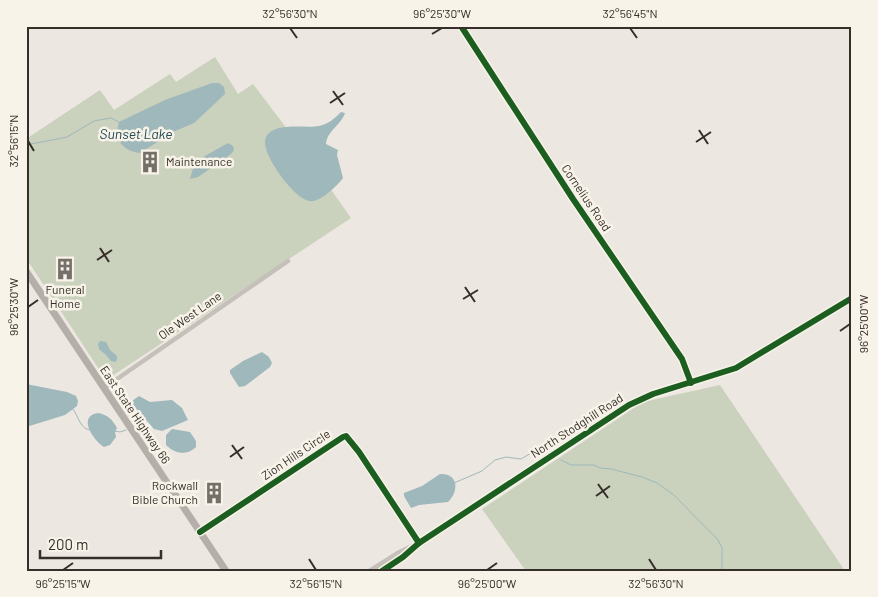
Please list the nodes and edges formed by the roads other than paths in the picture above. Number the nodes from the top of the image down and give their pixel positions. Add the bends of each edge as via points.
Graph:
1 (461, 26) edge
2 (288, 261) dead end
3 (26, 271) edge
4 (852, 298) edge
5 (691, 383) junction
6 (104, 388) junction
7 (200, 532) junction
8 (419, 543) junction
9 (226, 571) edge
10 (370, 571) edge
11 (382, 571) edge

1 - 5 street, Cornelius Road via 576,204 682,359
2 - 6 street, Ole West Lane
3 - 6 main road, East State Highway 66
4 - 5 street, North Stodghill Road via 736,368
5 - 8 street, North Stodghill Road via 653,394 622,409
6 - 7 main road, East State Highway 66
7 - 8 street, Zion Hills Circle via 346,436
7 - 9 main road, East State Highway 66
8 - 10 street, North Stodghill Road
8 - 11 street, North Stodghill Road

